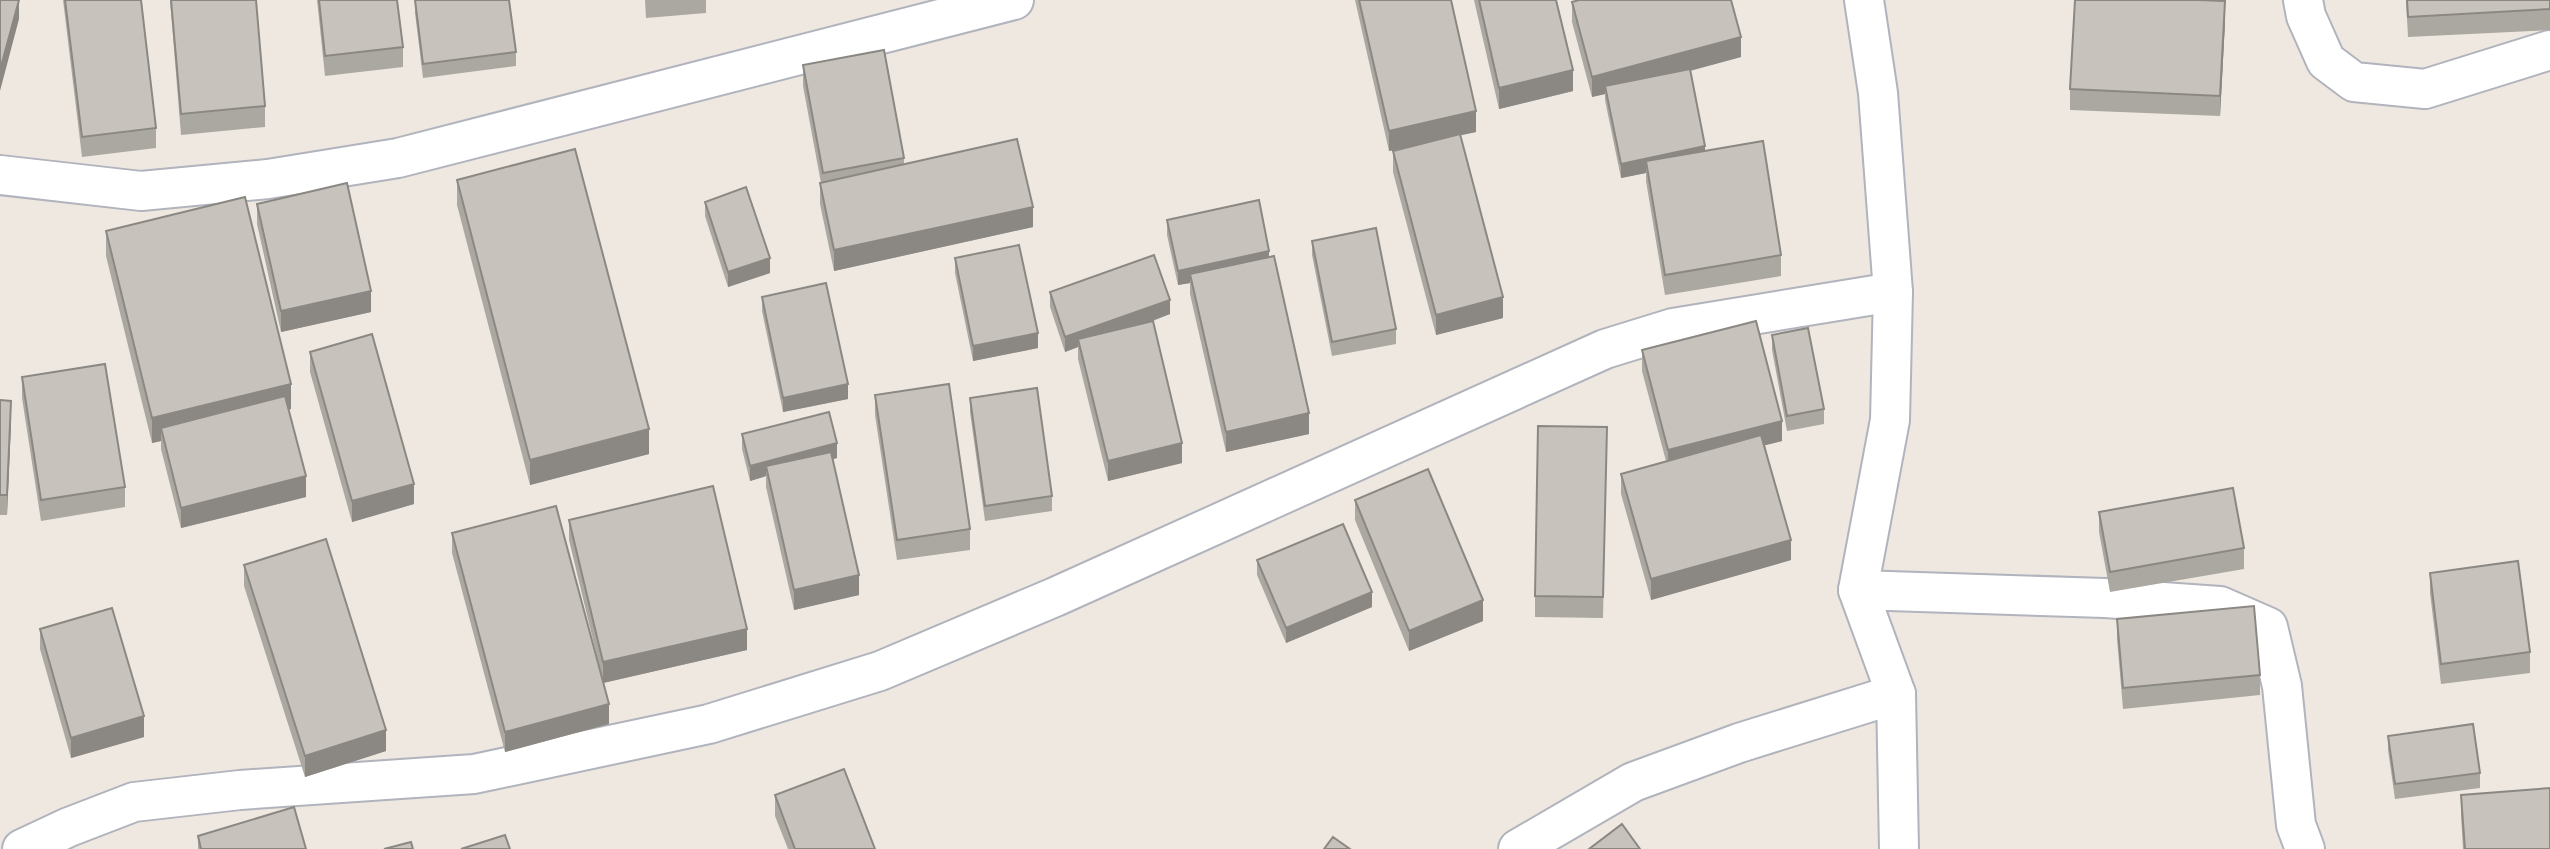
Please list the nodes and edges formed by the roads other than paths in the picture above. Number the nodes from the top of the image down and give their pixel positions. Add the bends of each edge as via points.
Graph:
1 (1014, 0) edge
2 (1864, 0) edge
3 (2304, 0) edge
4 (2550, 50) edge
5 (0, 174) edge
6 (1893, 292) junction
7 (1858, 590) junction
8 (1896, 694) junction
9 (22, 849) edge
10 (1518, 849) edge
11 (1899, 849) edge
12 (2305, 849) edge

1 - 5 street via 398,158 268,179 141,191
2 - 6 street via 1878,93
3 - 4 street via 2306,16 2326,61 2354,82 2425,89
6 - 7 street via 1890,420
6 - 9 street via 1673,328 1605,349 1068,592 893,665 709,724 474,774 134,802
7 - 8 street
7 - 12 street via 2220,606 2269,626 2282,686 2296,825
8 - 10 street via 1633,782
8 - 11 street

